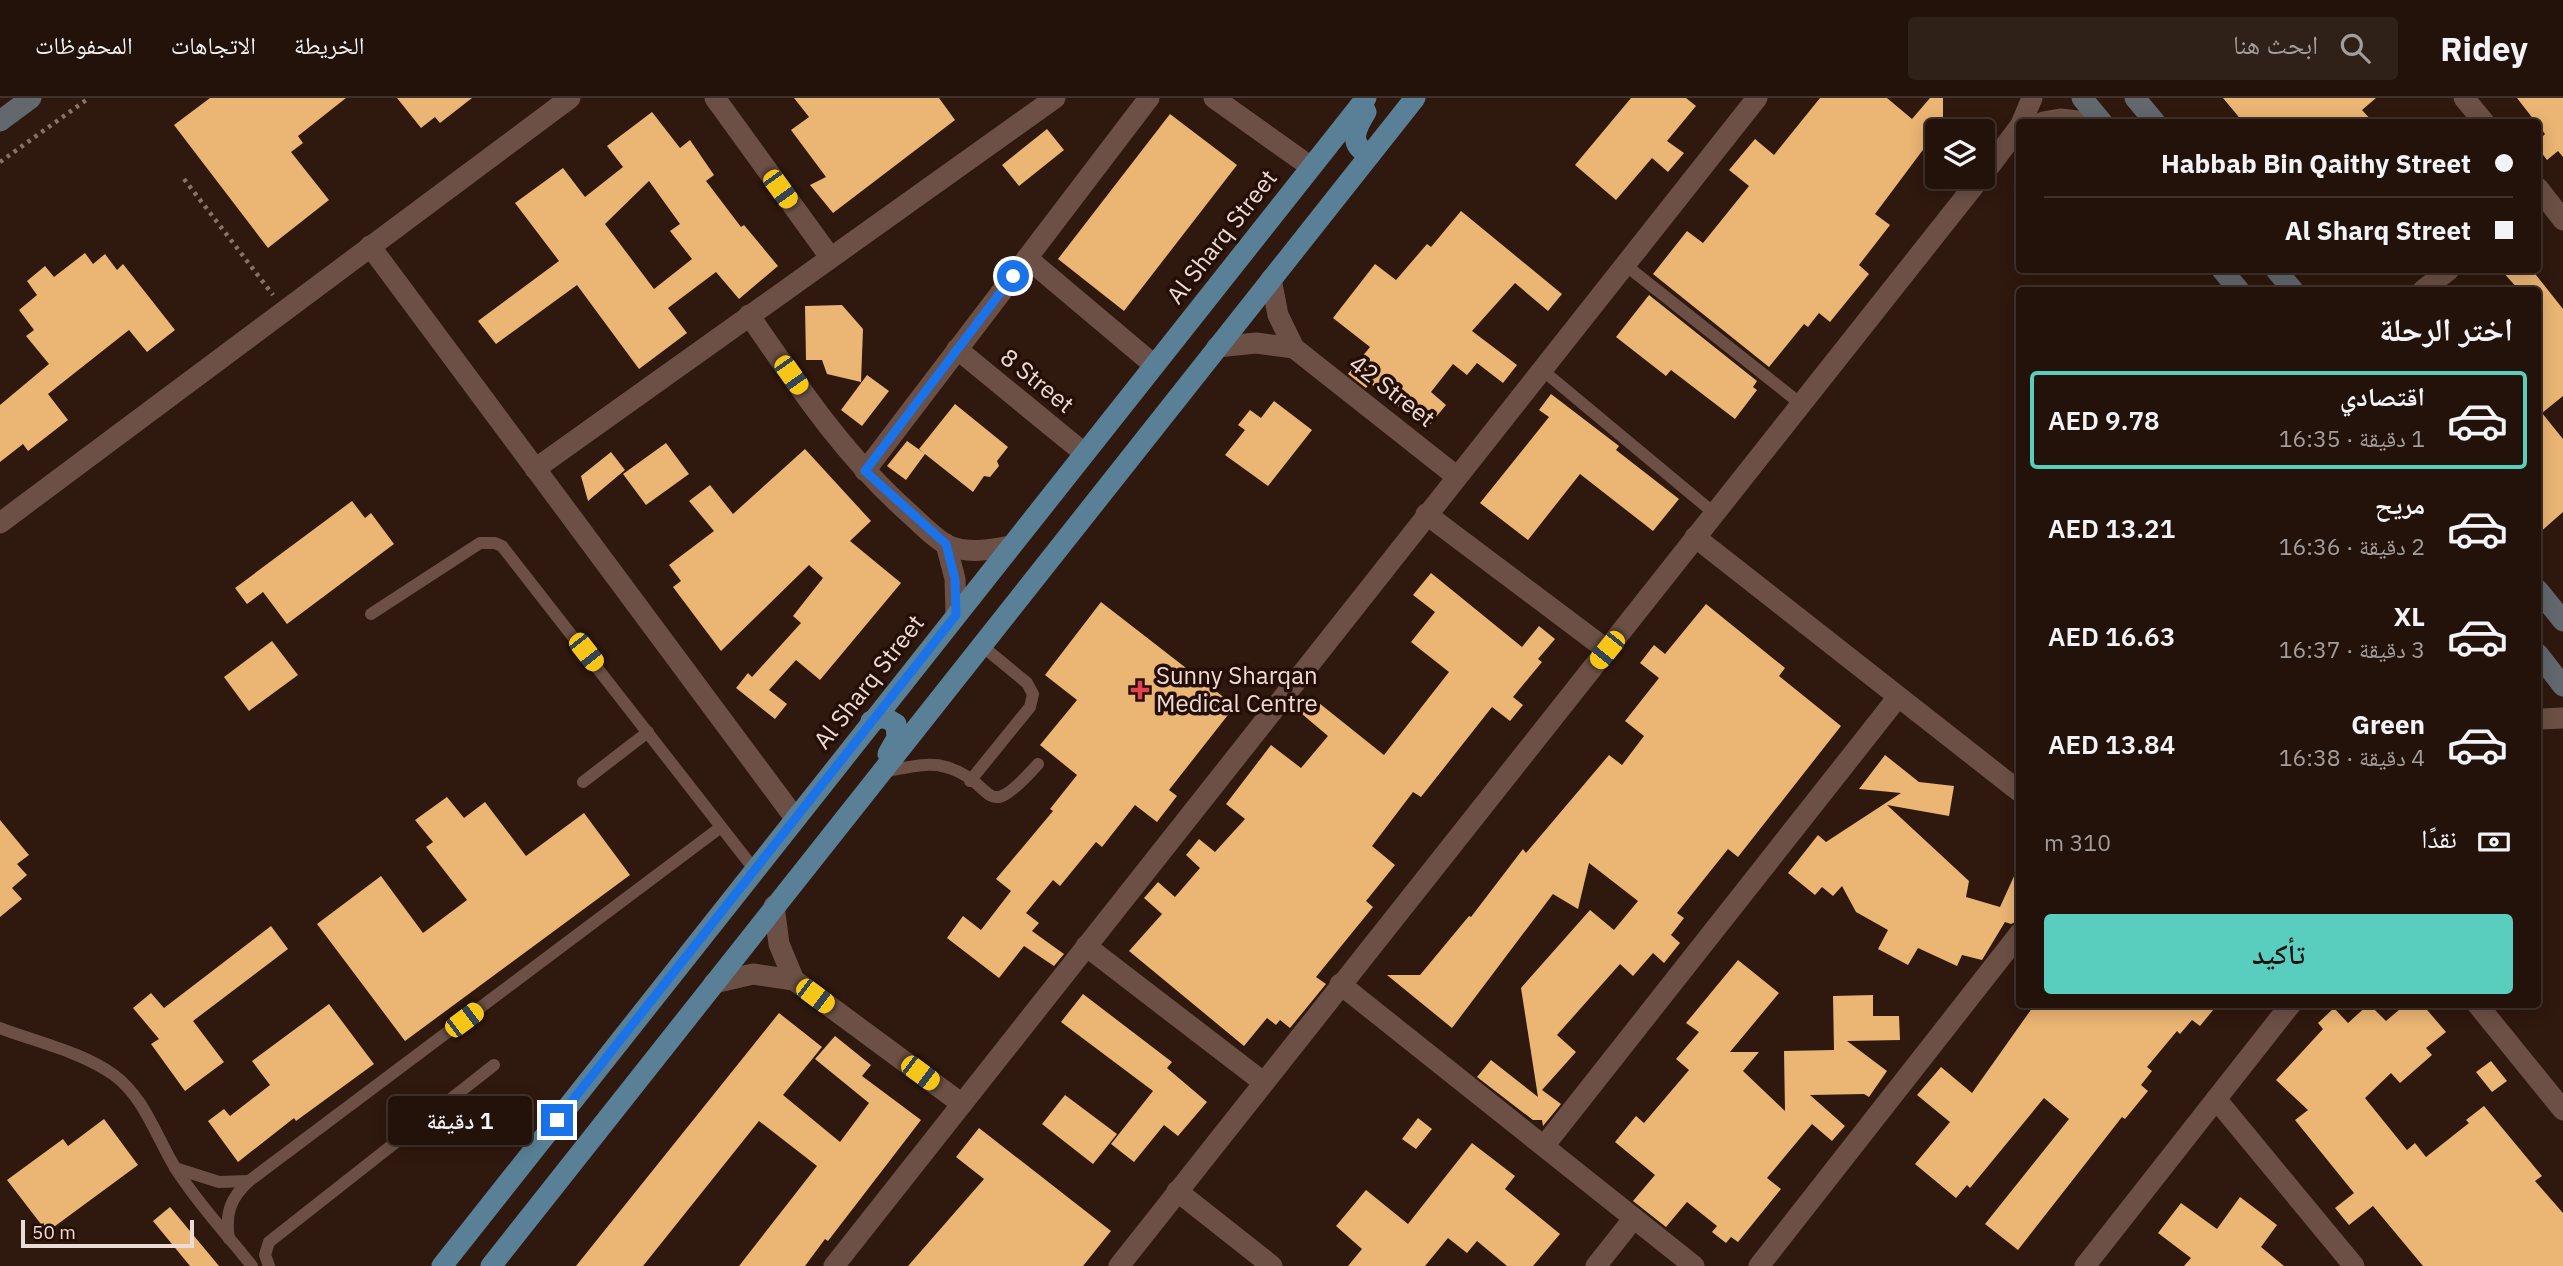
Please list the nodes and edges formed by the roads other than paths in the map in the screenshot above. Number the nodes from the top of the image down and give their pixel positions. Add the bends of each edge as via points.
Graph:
1 (31, 98) edge
2 (570, 98) edge
3 (715, 98) edge
4 (1055, 98) edge
5 (1149, 98) edge
6 (1214, 98) edge
7 (1366, 98) edge
8 (1375, 98) edge
9 (1415, 98) edge
10 (1756, 98) edge
11 (2032, 98) edge
12 (2082, 98) edge
13 (2135, 98) edge
14 (2464, 98) edge
15 (2023, 119) edge
16 (2100, 119) edge
17 (2152, 119) edge
18 (2482, 119) edge
19 (0, 121) edge
20 (2016, 133) edge
21 (1370, 155) junction
22 (1995, 159) edge
23 (1311, 167) junction
24 (1972, 189) edge
25 (2541, 195) edge
26 (2563, 220) edge
27 (370, 246) junction
28 (830, 257) junction
29 (1027, 258) junction
30 (1624, 264) junction
31 (2225, 273) edge
32 (2279, 273) edge
33 (2445, 273) edge
34 (1271, 279) junction
35 (2236, 287) edge
36 (2290, 287) edge
37 (2427, 287) edge
38 (749, 315) junction
39 (1217, 347) junction
40 (1294, 348) junction
41 (957, 349) junction
42 (1154, 365) junction
43 (1541, 369) junction
44 (1801, 404) junction
45 (1084, 453) junction
46 (535, 469) junction
47 (865, 471) junction
48 (1456, 476) junction
49 (1714, 513) junction
50 (1426, 514) junction
51 (0, 523) edge
52 (1695, 537) junction
53 (946, 544) junction
54 (1010, 546) junction
55 (2541, 594) edge
56 (371, 614) dead end
57 (956, 615) junction
58 (2563, 621) edge
59 (981, 646) junction
60 (1607, 650) junction
61 (2541, 658) edge
62 (2563, 686) edge
63 (1898, 697) junction
64 (2563, 718) edge
65 (2541, 719) edge
66 (871, 721) junction
67 (648, 732) junction
68 (1038, 764) dead end
69 (878, 776) junction
70 (583, 782) dead end
71 (970, 782) junction
72 (2016, 789) edge
73 (795, 818) junction
74 (721, 827) junction
75 (754, 869) junction
76 (774, 906) junction
77 (2016, 938) edge
78 (1086, 946) junction
79 (794, 980) junction
80 (713, 983) junction
81 (1340, 984) junction
82 (2288, 1008) edge
83 (2480, 1008) edge
84 (0, 1028) edge
85 (494, 1065) dead end
86 (1263, 1082) junction
87 (2216, 1099) junction
88 (962, 1104) junction
89 (2563, 1110) edge
90 (1544, 1146) junction
91 (175, 1168) junction
92 (249, 1181) junction
93 (1177, 1191) junction
94 (1634, 1218) junction
95 (229, 1239) junction
96 (252, 1266) edge
97 (269, 1266) edge
98 (442, 1266) edge
99 (491, 1266) edge
100 (834, 1266) edge
101 (1119, 1266) edge
102 (1272, 1266) edge
103 (1596, 1266) edge
104 (1694, 1266) edge
105 (1759, 1266) edge
106 (2085, 1266) edge
107 (2354, 1266) edge

1 - 19 street
2 - 27 street
3 - 28 street
4 - 28 street
5 - 29 street
6 - 23 street
7 - 23 main road, Al Sharq Street
8 - 21 main road via 1354,138 1362,152
9 - 21 main road
10 - 30 street
11 - 15 street
12 - 16 street
13 - 17 street
14 - 18 street
20 - 22 street
21 - 34 main road
23 - 42 main road, Al Sharq Street
24 - 44 street
25 - 26 street
27 - 46 street
27 - 51 street
28 - 38 street
29 - 41 street
29 - 42 street
30 - 43 street
30 - 44 lane
31 - 35 street
32 - 36 street
33 - 37 street
34 - 39 main road
34 - 40 street, 42 Street via 1278,315
38 - 46 street
38 - 47 street via 818,415
39 - 40 street via 1256,343
39 - 59 main road
40 - 48 street, 42 Street
41 - 45 street, 8 Street
41 - 47 street
42 - 45 main road, Al Sharq Street
43 - 48 street
43 - 49 lane
44 - 49 street
45 - 54 main road, Al Sharq Street
46 - 73 street
47 - 53 street
48 - 50 street
49 - 52 street
50 - 60 street
50 - 78 street
52 - 60 street
52 - 63 street
53 - 54 street via 978,550
53 - 57 street via 955,579
54 - 57 main road, Al Sharq Street
55 - 58 street
56 - 67 lane via 480,543 495,543 508,551
57 - 66 main road, Al Sharq Street
59 - 69 main road
59 - 71 lane via 1027,683 1033,694 1030,707
60 - 81 street
61 - 62 street
63 - 72 street
63 - 90 street
64 - 65 street
66 - 69 main road via 884,717 898,731
66 - 73 main road, Al Sharq Street
67 - 70 lane
67 - 74 lane
68 - 71 lane via 1007,796 991,796
69 - 71 lane via 934,765 950,768
69 - 76 main road
73 - 75 main road, Al Sharq Street
74 - 75 lane
74 - 92 lane
75 - 98 main road, Al Sharq Street
76 - 79 street via 779,944
76 - 80 main road
77 - 105 street
78 - 86 street
78 - 88 street
79 - 80 street via 753,974
79 - 88 street
80 - 99 main road
81 - 86 street
81 - 90 street
82 - 87 street
83 - 89 street
84 - 91 lane via 99,1066 125,1083 144,1108
85 - 97 lane via 269,1242 265,1255
86 - 93 street
87 - 106 street
87 - 107 street
88 - 100 street
90 - 94 street
91 - 92 lane via 219,1182
91 - 95 lane
92 - 95 lane via 229,1207
93 - 101 street
93 - 102 street
94 - 103 street
94 - 104 street
95 - 96 lane

